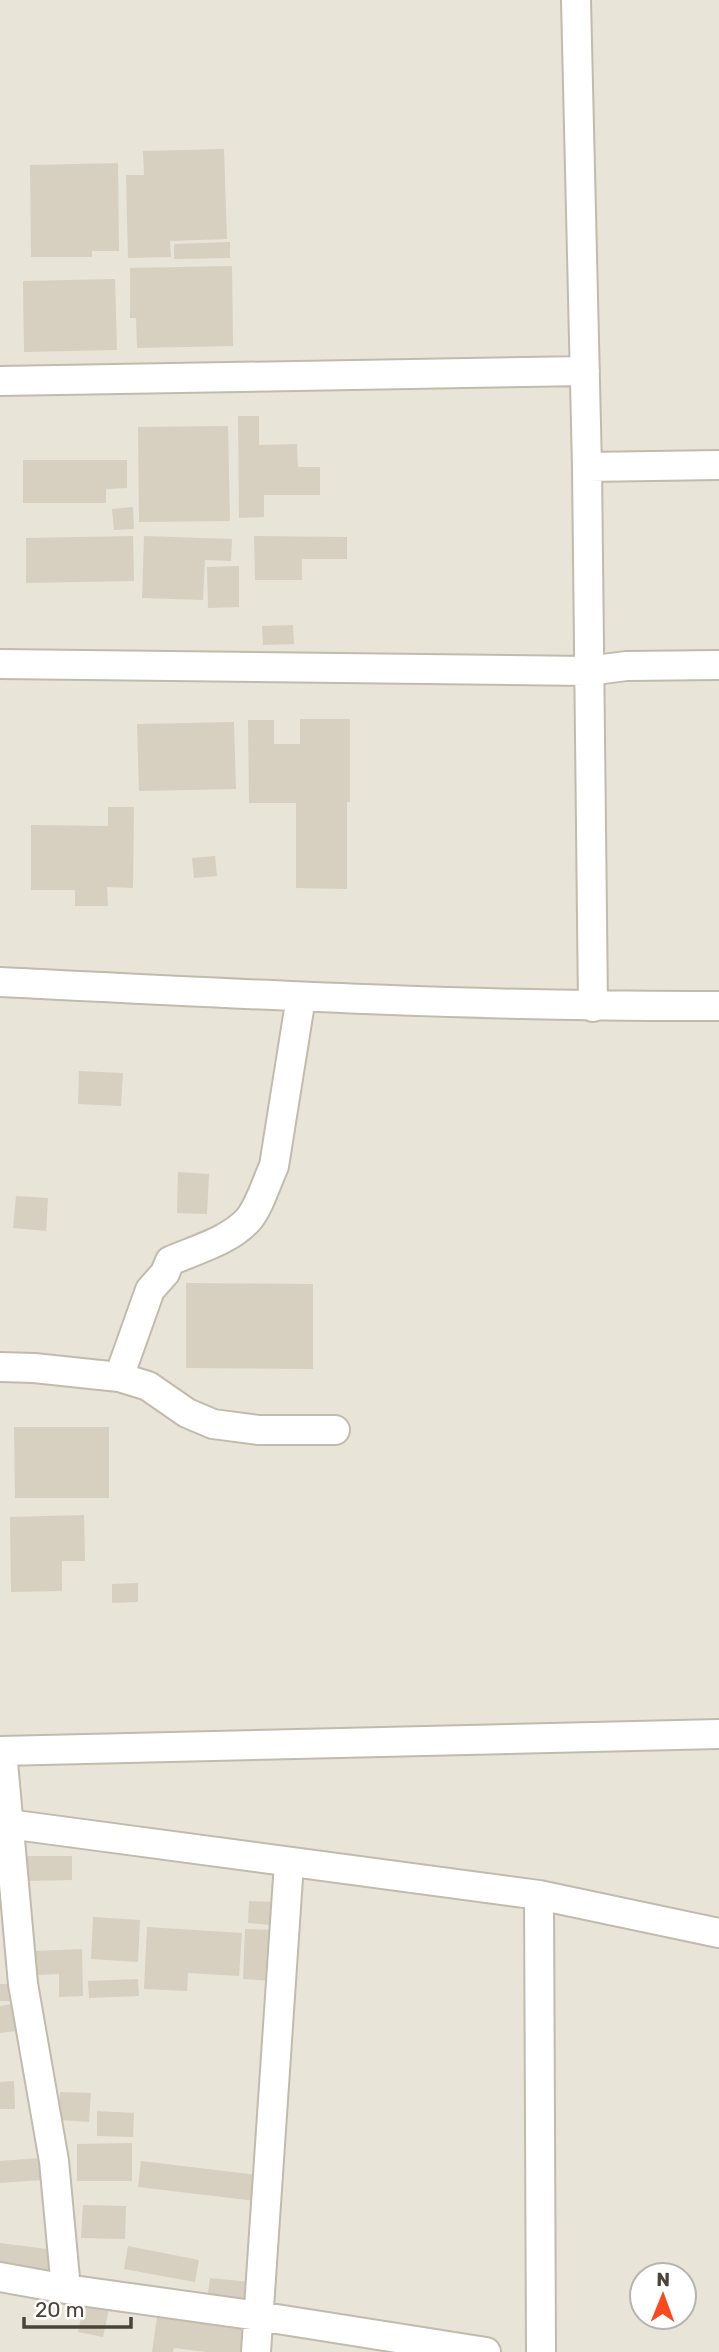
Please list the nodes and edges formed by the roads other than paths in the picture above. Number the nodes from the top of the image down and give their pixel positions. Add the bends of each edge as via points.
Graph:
1 (576, 0) edge
2 (585, 371) junction
3 (0, 381) edge
4 (719, 465) edge
5 (587, 467) junction
6 (0, 664) edge
7 (719, 665) edge
8 (588, 671) junction
9 (0, 982) edge
10 (301, 997) junction
11 (719, 1006) edge
12 (593, 1007) junction
13 (0, 1367) edge
14 (119, 1377) junction
15 (335, 1430) dead end
16 (719, 1734) edge
17 (1, 1751) edge
18 (8, 1824) junction
19 (289, 1863) junction
20 (539, 1895) junction
21 (719, 1933) edge
22 (0, 2277) edge
23 (66, 2289) junction
24 (258, 2316) junction
25 (256, 2352) edge
26 (486, 2352) edge
27 (541, 2352) edge

1 - 2 street
2 - 3 street
2 - 5 street
4 - 5 street
5 - 8 street
6 - 8 street
7 - 8 street
8 - 12 street
9 - 10 street
10 - 12 street
10 - 14 street via 274,1166 265,1186 249,1219 235,1231 170,1261 150,1290
11 - 12 street
13 - 14 street
14 - 15 street via 148,1386 187,1413 213,1424 258,1430
16 - 17 street
17 - 18 street
18 - 19 street
18 - 23 street via 23,1984 54,2161
19 - 20 street
19 - 24 street
20 - 21 street
20 - 27 street
22 - 23 street
23 - 24 street
24 - 25 street
24 - 26 street

